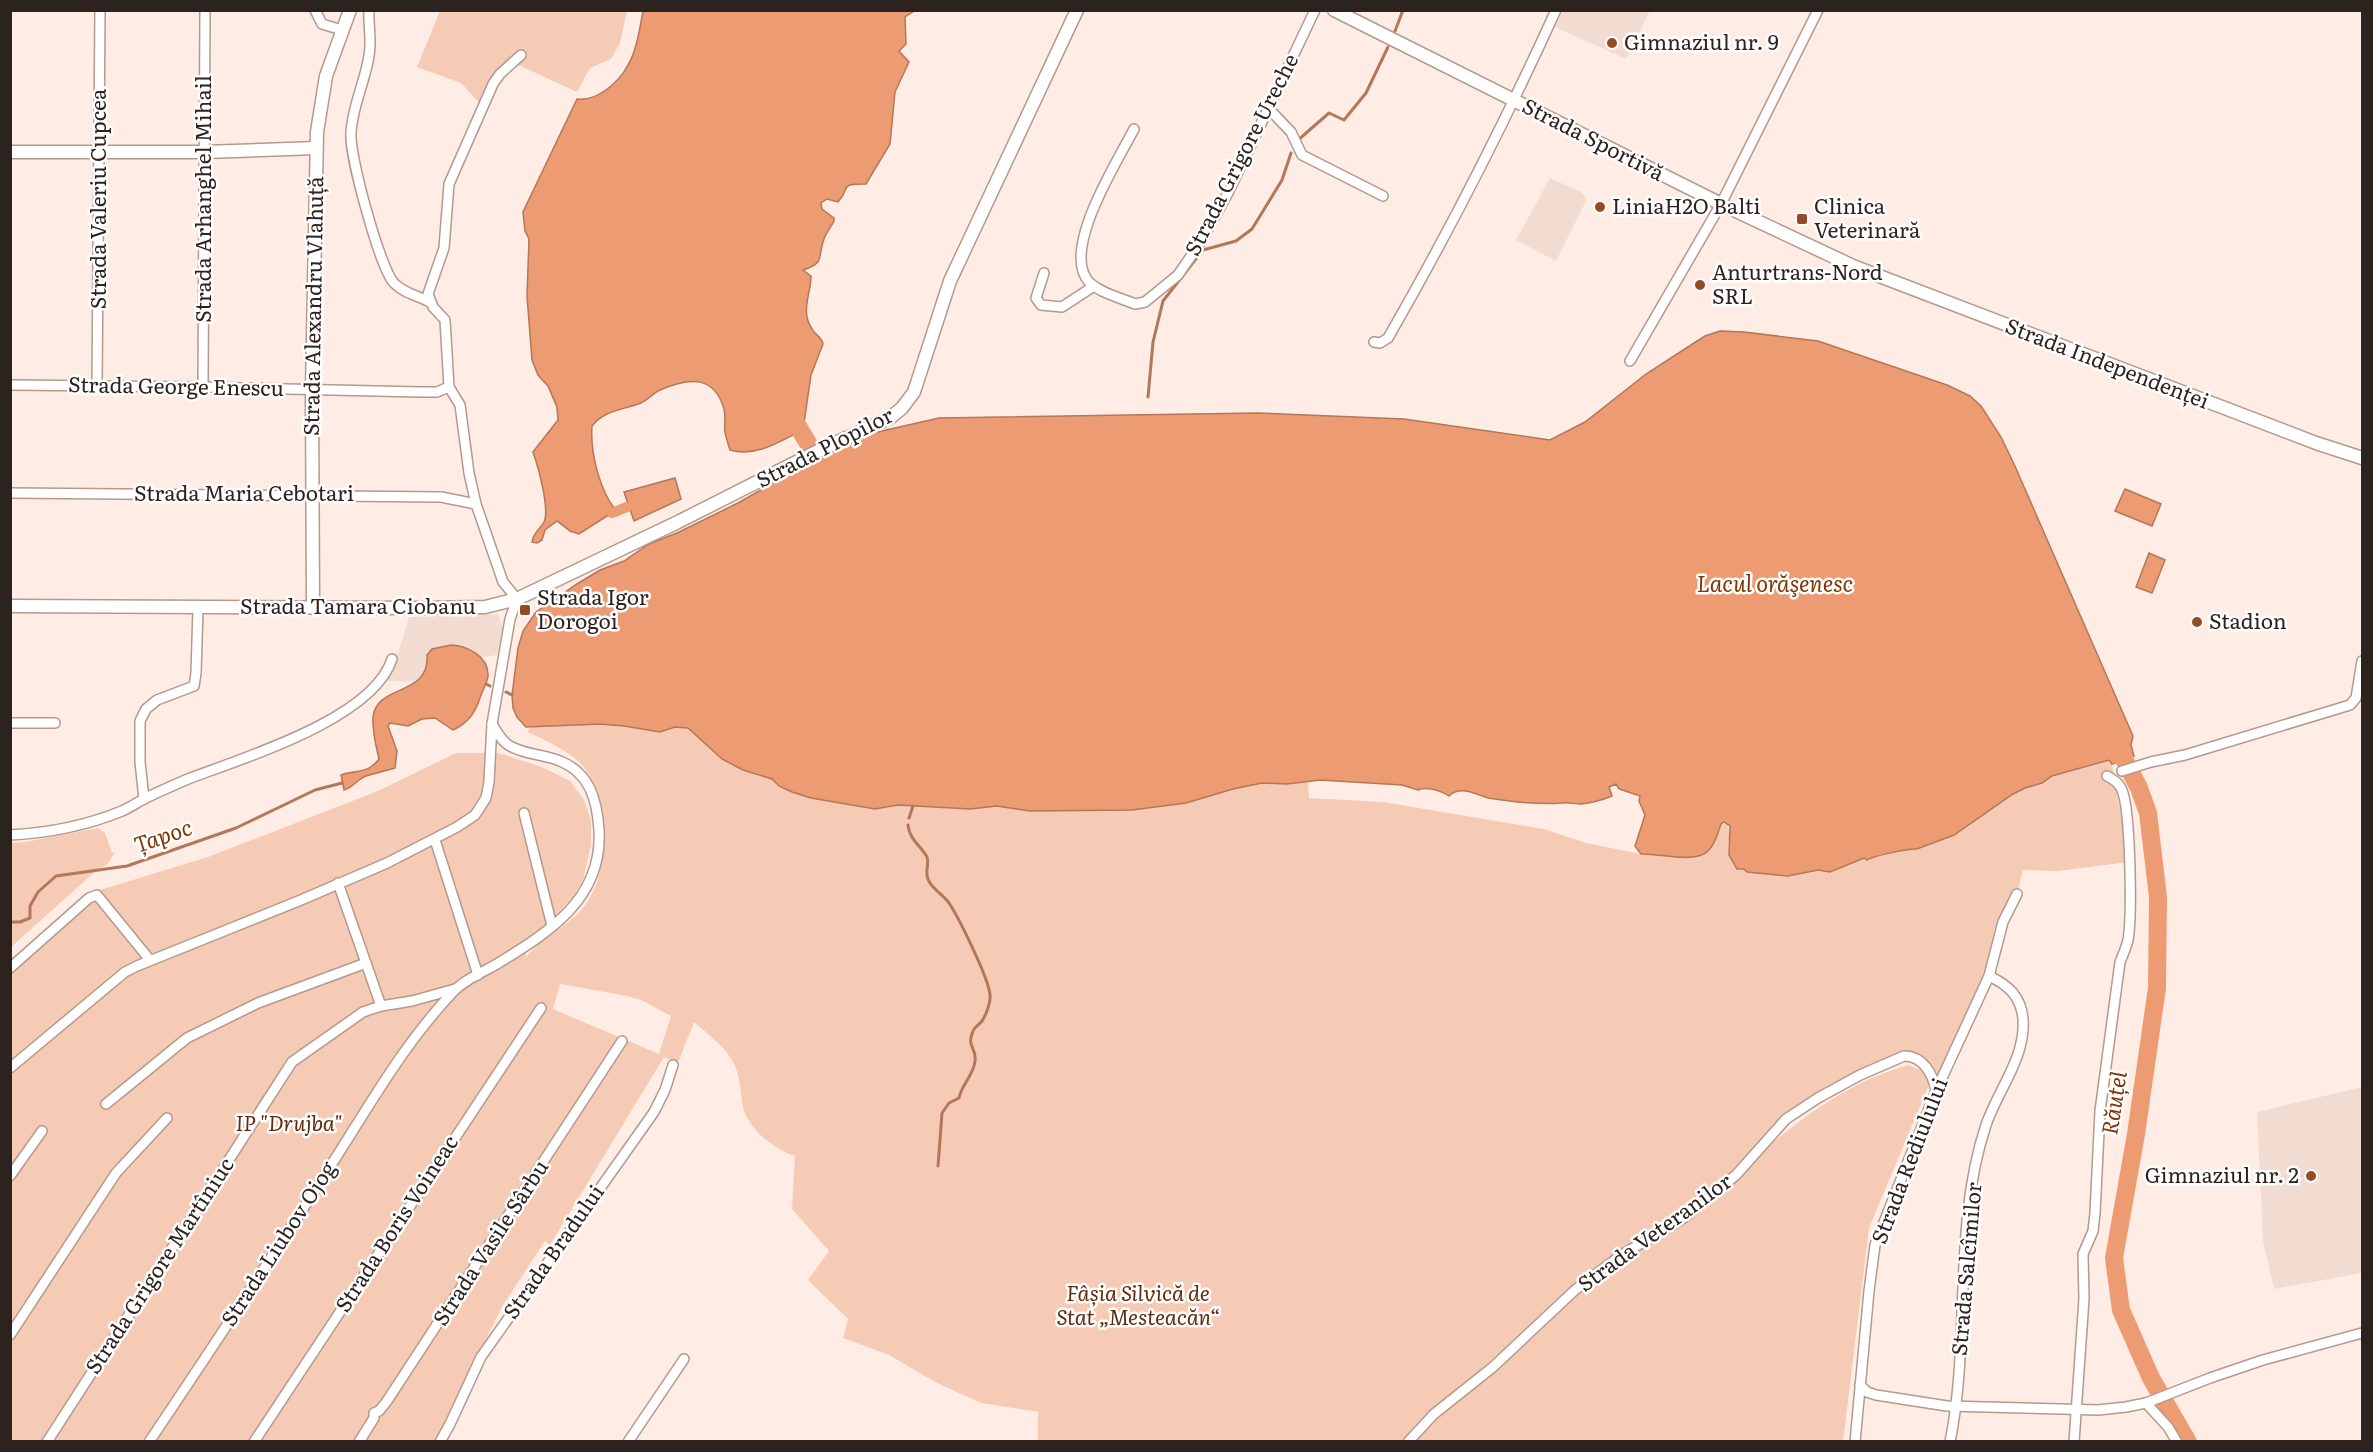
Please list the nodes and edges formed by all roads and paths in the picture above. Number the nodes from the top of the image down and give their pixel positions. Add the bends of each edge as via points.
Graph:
1 (100, 10) edge
2 (205, 10) edge
3 (315, 10) edge
4 (350, 10) edge
5 (369, 10) edge
6 (1077, 10) edge
7 (1315, 10) edge
8 (1334, 10) edge
9 (1556, 10) edge
10 (1818, 10) edge
11 (342, 30) junction
12 (521, 55) dead end
13 (1515, 101) junction
14 (1269, 110) junction
15 (1134, 129) dead end
16 (316, 148) junction
17 (10, 152) edge
18 (99, 152) junction
19 (204, 152) junction
20 (1383, 196) dead end
21 (1721, 204) junction
22 (1853, 266) joint
23 (1044, 273) dead end
24 (1094, 286) junction
25 (430, 302) junction
26 (1374, 342) dead end
27 (1630, 361) dead end
28 (10, 386) edge
29 (97, 387) junction
30 (202, 387) junction
31 (449, 387) junction
32 (312, 389) junction
33 (2362, 458) edge
34 (10, 493) edge
35 (312, 494) junction
36 (476, 504) junction
37 (517, 599) junction
38 (10, 606) edge
39 (313, 606) junction
40 (198, 609) junction
41 (392, 659) dead end
42 (2362, 661) edge
43 (2361, 676) edge
44 (10, 723) edge
45 (55, 723) dead end
46 (492, 724) junction
47 (2122, 771) dead end
48 (2107, 776) dead end
49 (144, 799) junction
50 (524, 813) dead end
51 (10, 835) edge
52 (435, 840) junction
53 (338, 883) junction
54 (2017, 894) dead end
55 (552, 926) junction
56 (150, 960) junction
57 (366, 963) junction
58 (10, 968) edge
59 (478, 975) junction
60 (1989, 976) junction
61 (455, 989) junction
62 (381, 1006) junction
63 (541, 1008) dead end
64 (622, 1041) dead end
65 (673, 1065) dead end
66 (10, 1068) edge
67 (1936, 1091) junction
68 (106, 1104) dead end
69 (166, 1118) dead end
70 (42, 1131) dead end
71 (10, 1176) edge
72 (2362, 1334) edge
73 (10, 1335) edge
74 (684, 1359) dead end
75 (1860, 1385) junction
76 (2148, 1402) junction
77 (1958, 1405) junction
78 (2077, 1409) junction
79 (47, 1442) edge
80 (149, 1442) edge
81 (254, 1442) edge
82 (359, 1442) edge
83 (440, 1442) edge
84 (628, 1442) edge
85 (1408, 1442) edge
86 (1855, 1442) edge
87 (1950, 1442) edge
88 (2074, 1442) edge
89 (2177, 1442) edge

1 - 18 street, Strada Valeriu Cupcea
2 - 19 street, Strada Arhanghel Mihail
3 - 11 street via 321,24
4 - 11 street, Strada Аlexandru Vlahuță
5 - 25 street via 372,37 351,131 353,159 392,282
6 - 37 street, Strada Plopilor via 950,280 914,393 902,408 883,421
7 - 14 street, Strada Grigore Ureche
8 - 13 street, Strada Sportivă
9 - 13 street
10 - 21 street
11 - 16 street, Strada Аlexandru Vlahuță via 321,99
12 - 25 street via 493,84 449,184 444,248 429,289
13 - 21 street, Strada Sportivă
13 - 26 street via 1388,338
14 - 20 street via 1291,132 1302,155
14 - 24 street, Strada Grigore Ureche via 1211,225 1178,275 1140,304
15 - 24 street via 1086,224 1081,253 1083,272
16 - 19 street
16 - 32 street, Strada Аlexandru Vlahuță
17 - 18 street
18 - 19 street
18 - 29 street, Strada Valeriu Cupcea
19 - 30 street, Strada Arhanghel Mihail
21 - 22 street, Strada Sportivă
21 - 27 street
22 - 33 street, Strada Independenței
23 - 24 street via 1036,298 1041,305 1062,307
25 - 31 street via 445,320
28 - 29 street, Strada George Enescu
29 - 30 street, Strada George Enescu
30 - 32 street, Strada George Enescu
31 - 32 street, Strada George Enescu via 437,392
31 - 36 street via 460,405
32 - 35 street, Strada Аlexandru Vlahuță
34 - 35 street, Strada Maria Cebotari
35 - 36 street, Strada Maria Cebotari via 441,497
35 - 39 street, Strada Аlexandru Vlahuță
36 - 37 street via 503,582
37 - 39 street, Strada Tamara Ciobanu via 484,607
37 - 46 street
38 - 40 street, Strada Tamara Ciobanu
39 - 40 street, Strada Tamara Ciobanu
40 - 49 street via 194,686 157,700 140,720
41 - 49 street via 375,688 340,714
42 - 43 street
43 - 47 street via 2350,705
44 - 45 street
46 - 52 street via 489,782 481,809
46 - 55 street, Strada Liubov Ojog via 508,746 560,761 591,786 599,845 592,876 575,907
48 - 78 street via 2117,782 2125,801 2129,921 2100,1111 2093,1231 2083,1254
49 - 51 street via 99,818 42,832
50 - 55 street
52 - 53 street
52 - 59 street
53 - 56 street
53 - 57 street
54 - 60 street, Strada Rediulului via 2003,922
55 - 59 street, Strada Liubov Ojog
56 - 58 street via 98,895 89,898
56 - 66 street via 125,972
57 - 62 street
57 - 68 street via 258,1003 187,1038
59 - 61 street, Strada Liubov Ojog
60 - 67 street, Strada Rediulului
60 - 77 street, Strada Salcîmilor via 2001,981 2016,996 2021,1006 2023,1036 1987,1125 1973,1180
61 - 62 street, Strada Grigore Martîniuc
61 - 80 street, Strada Liubov Ojog via 381,1083
62 - 79 street, Strada Grigore Martîniuc via 363,1012 321,1040 285,1071
63 - 81 street, Strada Boris Voineac
64 - 82 street, Strada Vasile Sârbu via 387,1401 374,1413
65 - 83 street, Strada Bradului via 654,1112 481,1357
67 - 75 street, Strada Rediulului via 1875,1245
67 - 85 street, Strada Veteranilor via 1922,1062 1904,1056 1801,1108 1786,1119 1736,1175 1682,1219 1620,1256 1575,1290 1493,1367 1434,1414
69 - 73 street via 116,1173
70 - 71 street
72 - 76 street via 2263,1360
74 - 84 street
75 - 77 street via 1876,1395
75 - 86 street, Strada Rediulului
76 - 78 street via 2098,1410
76 - 89 street
77 - 78 street
77 - 87 street, Strada Salcîmilor
78 - 88 street

